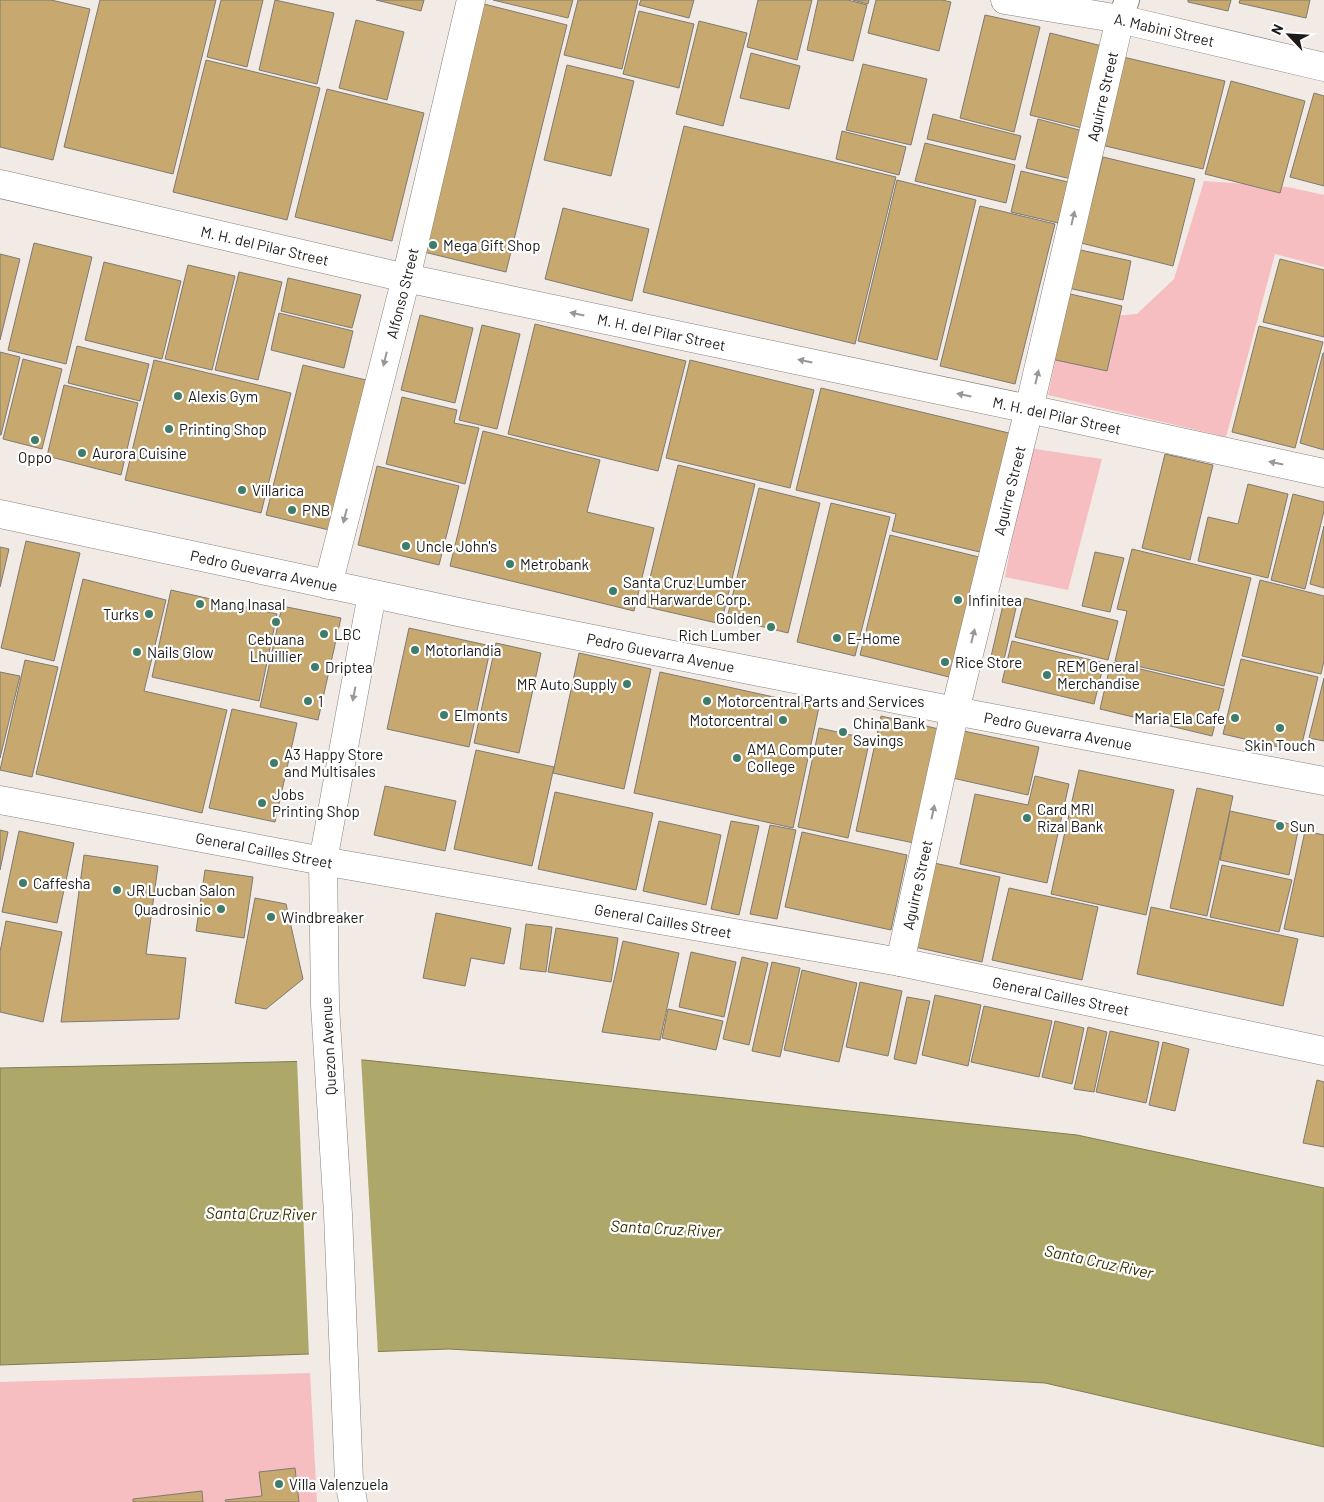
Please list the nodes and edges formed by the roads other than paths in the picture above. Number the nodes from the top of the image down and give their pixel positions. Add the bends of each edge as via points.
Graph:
1 (471, 0) edge
2 (1005, 0) edge
3 (1123, 10) edge
4 (1324, 67) edge
5 (0, 184) edge
6 (406, 278) junction
7 (1029, 409) junction
8 (1324, 473) edge
9 (0, 514) edge
10 (328, 585) junction
11 (372, 594) junction
12 (955, 710) junction
13 (1324, 781) edge
14 (0, 800) edge
15 (323, 861) junction
16 (900, 962) junction
17 (1324, 1051) edge
18 (351, 1491) edge

1 - 6 street, Alfonso Street
2 - 3 street, A. Mabini Street
3 - 4 street, A. Mabini Street
7 -> 3 street, Aguirre Street
5 - 6 street, M. H. del Pilar Street
7 -> 6 street, M. H. del Pilar Street
6 -> 10 street, Alfonso Street
8 -> 7 street, M. H. del Pilar Street
12 -> 7 street, Aguirre Street
9 - 10 street, Pedro Guevarra Avenue
10 - 11 street, Pedro Guevarra Avenue
11 - 12 street, Pedro Guevarra Avenue
11 -> 15 street, Quezon Avenue
12 - 13 street, Pedro Guevarra Avenue
16 -> 12 street, Aguirre Street
14 - 15 street, General Cailles Street
15 - 16 street, General Cailles Street
15 - 18 street, Quezon Avenue via 325,1005
16 - 17 street, General Cailles Street

